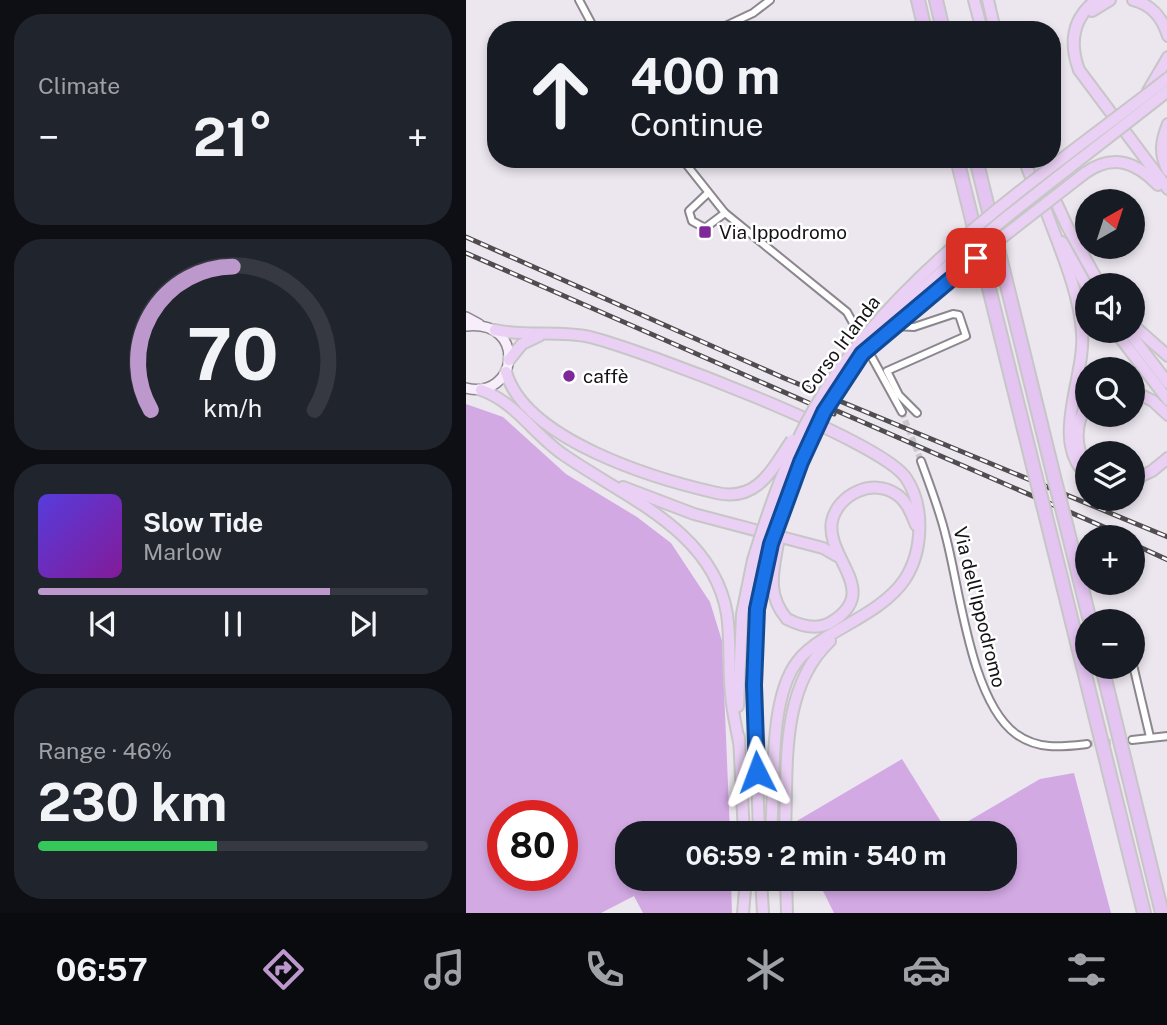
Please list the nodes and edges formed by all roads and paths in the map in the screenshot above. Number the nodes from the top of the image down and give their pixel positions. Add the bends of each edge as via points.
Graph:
1 (579, 0) edge
2 (770, 0) edge
3 (918, 0) edge
4 (936, 0) edge
5 (974, 0) edge
6 (988, 0) edge
7 (1133, 0) edge
8 (1103, 1) edge
9 (590, 21) edge
10 (736, 21) edge
11 (923, 21) edge
12 (941, 21) edge
13 (980, 21) edge
14 (993, 21) edge
15 (1168, 36) edge
16 (1168, 57) edge
17 (1168, 78) edge
18 (1168, 91) edge
19 (1140, 100) junction
20 (1168, 124) edge
21 (1061, 163) edge
22 (689, 168) edge
23 (959, 168) edge
24 (978, 168) edge
25 (1027, 168) edge
26 (1040, 168) edge
27 (1055, 168) edge
28 (1168, 171) edge
29 (1030, 175) dead end
30 (1168, 182) edge
31 (1168, 189) edge
32 (708, 193) junction
33 (1168, 196) edge
34 (725, 213) junction
35 (1067, 226) junction
36 (1080, 273) edge
37 (1093, 273) edge
38 (1099, 273) edge
39 (1075, 302) edge
40 (466, 317) edge
41 (479, 324) junction
42 (466, 326) edge
43 (495, 330) junction
44 (542, 334) junction
45 (1145, 336) edge
46 (864, 340) junction
47 (1081, 343) edge
48 (1124, 343) edge
49 (1137, 343) edge
50 (862, 354) junction
51 (1168, 356) edge
52 (509, 360) junction
53 (506, 372) junction
54 (1168, 383) edge
55 (466, 388) edge
56 (481, 390) junction
57 (1145, 397) edge
58 (1168, 400) edge
59 (815, 406) junction
60 (902, 412) tunnel mouth
61 (917, 413) dead end
62 (1168, 415) edge
63 (1168, 458) edge
64 (921, 461) tunnel mouth
65 (1075, 462) edge
66 (1168, 467) edge
67 (1145, 474) edge
68 (599, 478) junction
69 (1145, 480) edge
70 (793, 481) junction
71 (918, 530) junction
72 (840, 558) junction
73 (1087, 609) edge
74 (844, 627) junction
75 (1105, 679) edge
76 (1136, 679) edge
77 (1168, 736) edge
78 (1150, 737) junction
79 (1132, 740) dead end
80 (739, 741) junction
81 (1087, 744) tunnel mouth
82 (743, 821) edge
83 (759, 821) edge
84 (772, 821) edge
85 (787, 821) edge
86 (745, 891) edge
87 (747, 891) edge
88 (762, 891) edge
89 (769, 891) edge
90 (786, 891) edge
91 (743, 913) edge
92 (749, 913) edge
93 (763, 913) edge
94 (769, 913) edge
95 (787, 913) edge
96 (1144, 913) edge
97 (1162, 913) edge

1 - 9 street
2 - 10 street
3 - 11 highway
4 - 12 highway
5 - 13 highway
6 - 14 highway
7 - 15 highway via 1153,10
8 - 30 highway via 1091,12 1079,37 1082,64
8 - 31 highway via 1085,8 1072,52 1079,70
16 - 19 highway, bridge via 1156,82
17 - 19 highway, Corso Irlanda, bridge
18 - 50 highway, Corso Irlanda, bridge via 940,271
19 - 21 highway, Corso Irlanda, bridge
20 - 28 highway via 1161,154
22 - 32 street
23 - 96 highway, bridge
24 - 73 highway, bridge
25 - 29 highway
26 - 35 highway
27 - 59 highway, Corso Irlanda, bridge via 930,268 869,331
32 - 34 street
32 - 34 street via 689,211 692,221 705,228
33 - 50 highway, bridge via 1139,168 1125,162 1110,161 1085,173 955,274
34 - 46 street via 832,298
35 - 37 highway
35 - 38 highway
36 - 39 highway via 1045,208
40 - 41 main road
41 - 42 main road
41 - 43 main road
43 - 44 highway
43 - 52 main road via 503,338
44 - 52 highway via 522,344
44 - 71 highway via 588,337 707,377 886,459 905,476 916,497
45 - 51 highway
46 - 60 street
46 - 61 street via 877,329 914,327 959,315 964,340 887,371 899,395
47 - 65 highway via 1081,369 1071,414 1070,445
48 - 58 highway
49 - 54 highway
50 - 70 highway, Corso Irlanda, bridge via 824,412
52 - 53 main road
53 - 56 main road
53 - 59 highway, bridge via 521,402 596,453 717,493 745,494 761,484
55 - 56 main road
56 - 68 highway via 507,403 546,442
57 - 62 highway
59 - 80 highway, Corso Irlanda, bridge via 788,460 752,560 742,614
63 - 67 highway
64 - 81 street, Via dell'Ippodromo via 944,528 985,696 1009,728 1032,743
66 - 69 highway
68 - 72 highway via 694,513 823,548
68 - 80 highway via 679,531 713,574 726,610
70 - 72 highway, bridge via 772,574 775,602 787,618 797,624 821,626 846,610 853,588
70 - 83 highway, Corso Irlanda, bridge via 771,544 757,609 754,685
71 - 72 highway via 907,504 896,494 864,488 851,494 834,514 831,533
71 - 74 highway via 915,559 906,578 893,594
74 - 84 highway via 808,650 789,677 780,702
74 - 85 highway via 815,656 800,682 792,722
75 - 97 highway
76 - 78 street
77 - 78 street
78 - 79 street
80 - 82 highway, Corso Irlanda
86 - 91 highway
87 - 92 highway
88 - 93 highway
89 - 94 highway
90 - 95 highway

